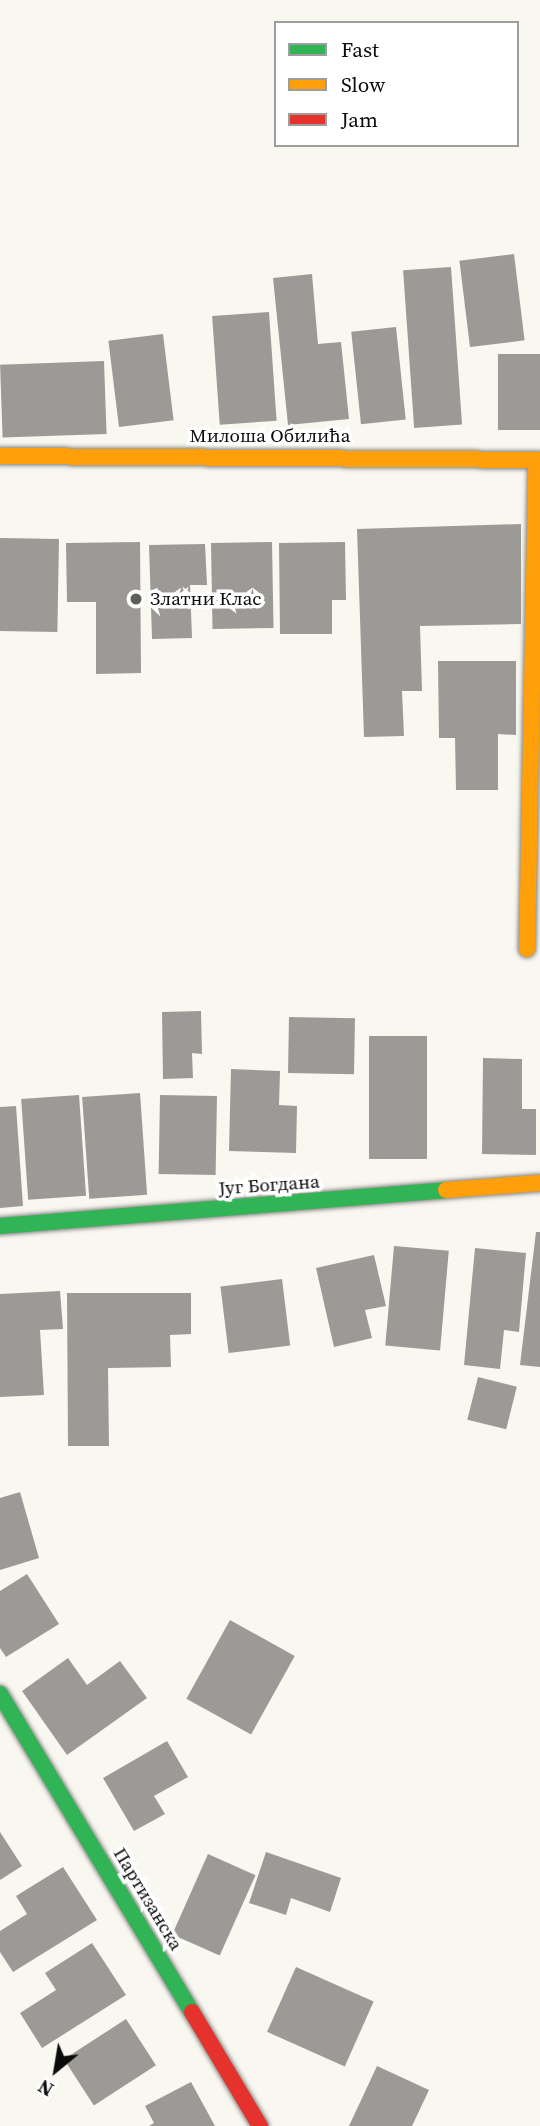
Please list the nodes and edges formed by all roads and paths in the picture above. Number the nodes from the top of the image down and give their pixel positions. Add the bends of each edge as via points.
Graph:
1 (0, 456) edge
2 (538, 460) edge
3 (527, 949) dead end
4 (540, 1183) edge
5 (0, 1226) edge
6 (0, 1694) edge
7 (260, 2126) edge

1 - 2 street, Милоша Обилића
2 - 3 street
4 - 5 street, Југ Богдана
6 - 7 street, Партизанска

